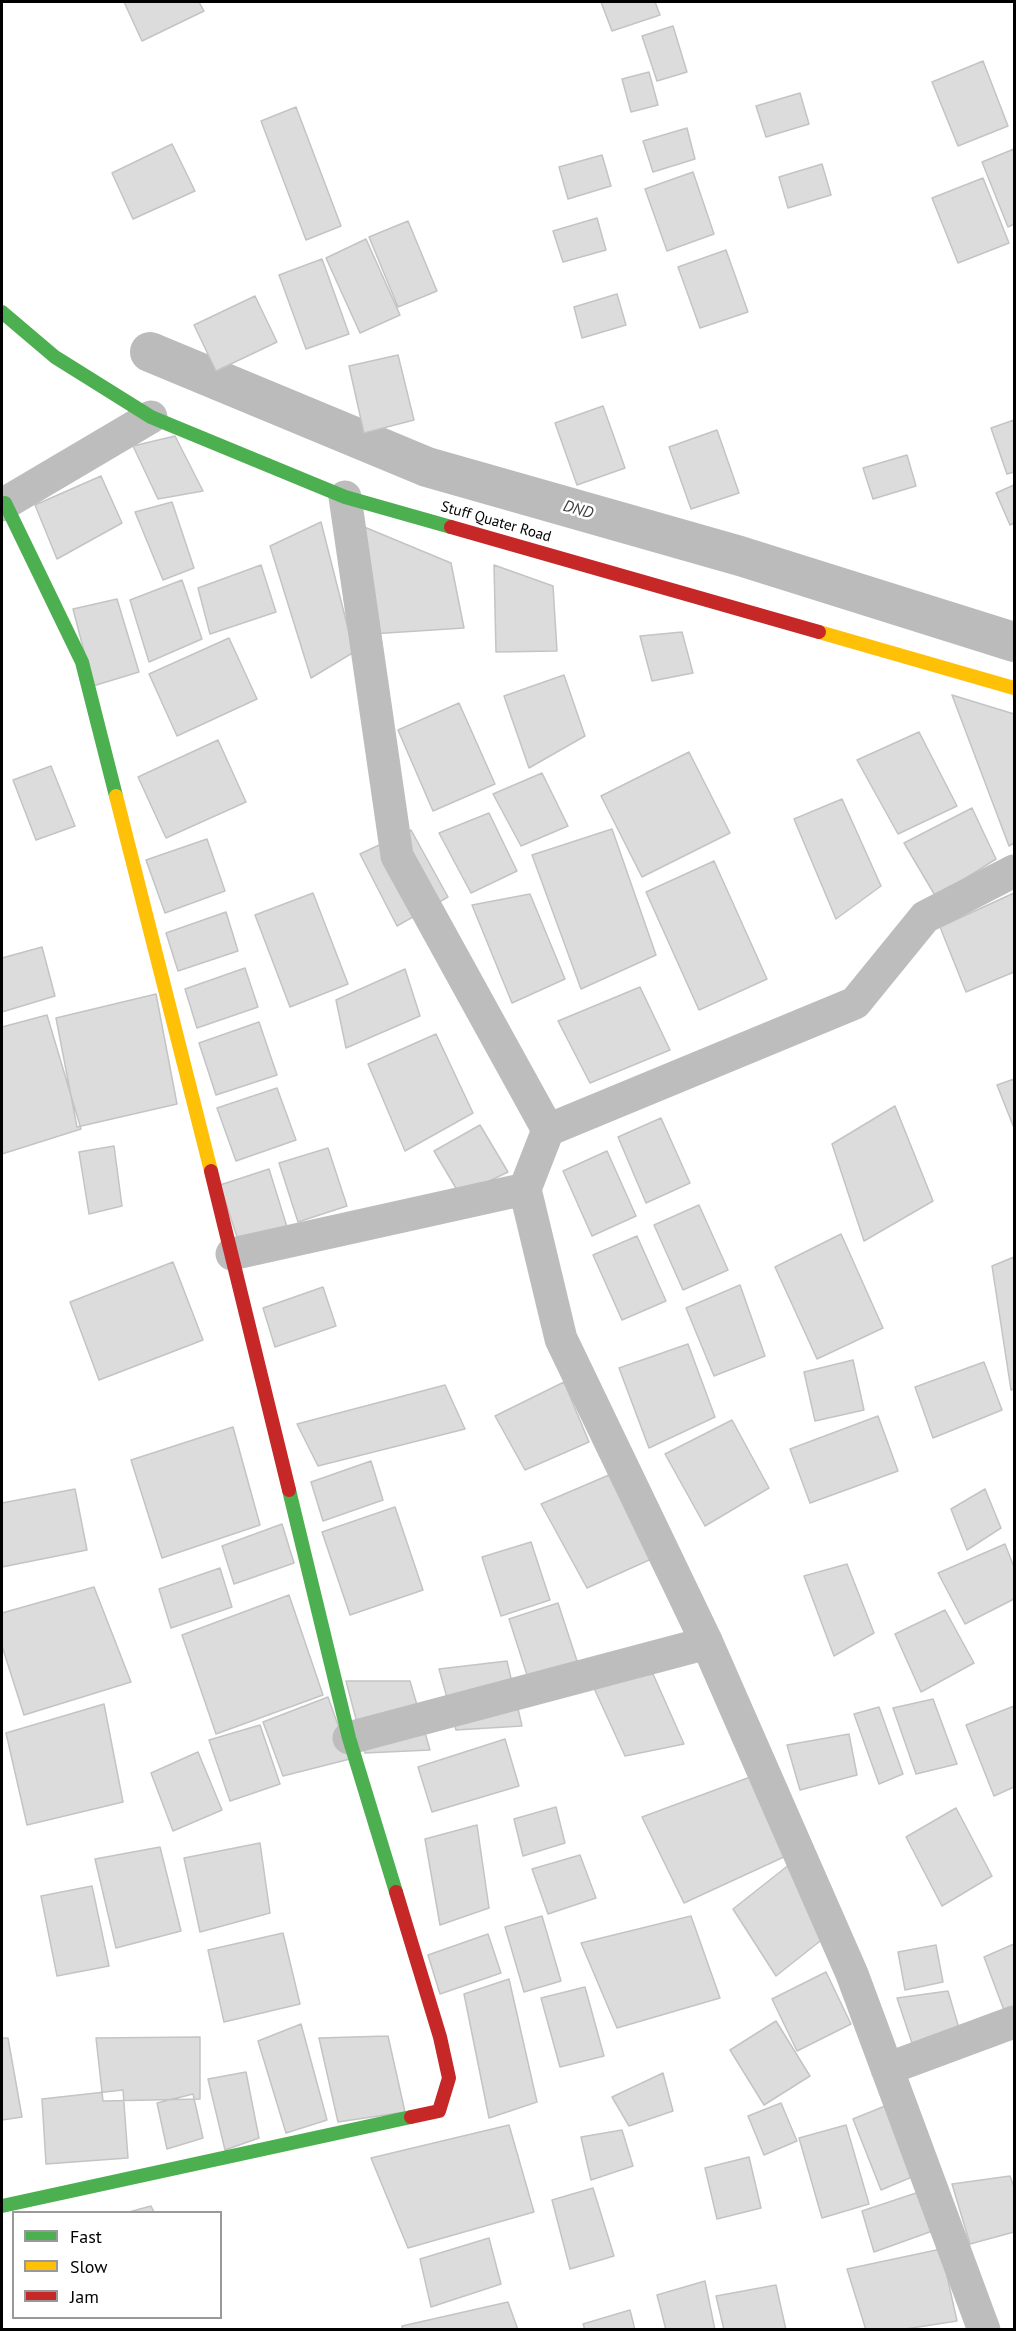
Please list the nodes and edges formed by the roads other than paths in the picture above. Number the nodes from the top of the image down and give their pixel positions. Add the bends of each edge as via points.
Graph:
1 (2, 312) edge
2 (151, 417) junction
3 (345, 496) junction
4 (3, 504) edge
5 (1014, 688) edge
6 (1014, 871) edge
7 (548, 1130) junction
8 (525, 1190) junction
9 (232, 1254) junction
10 (707, 1643) junction
11 (350, 1738) junction
12 (1014, 2022) edge
13 (887, 2069) junction
14 (2, 2206) edge
15 (984, 2330) edge

1 - 2 street, Stuff Quater Road via 55,357
2 - 3 street, Stuff Quater Road
2 - 4 street
3 - 5 street, Stuff Quater Road
3 - 7 street via 397,856
4 - 9 street via 82,662
6 - 7 street via 925,917 855,1003
7 - 8 street
8 - 9 street
8 - 10 street via 561,1339
9 - 11 street
10 - 11 street
10 - 13 street via 852,1974
11 - 14 street via 445,2057 449,2078 439,2111
12 - 13 street
13 - 15 street

